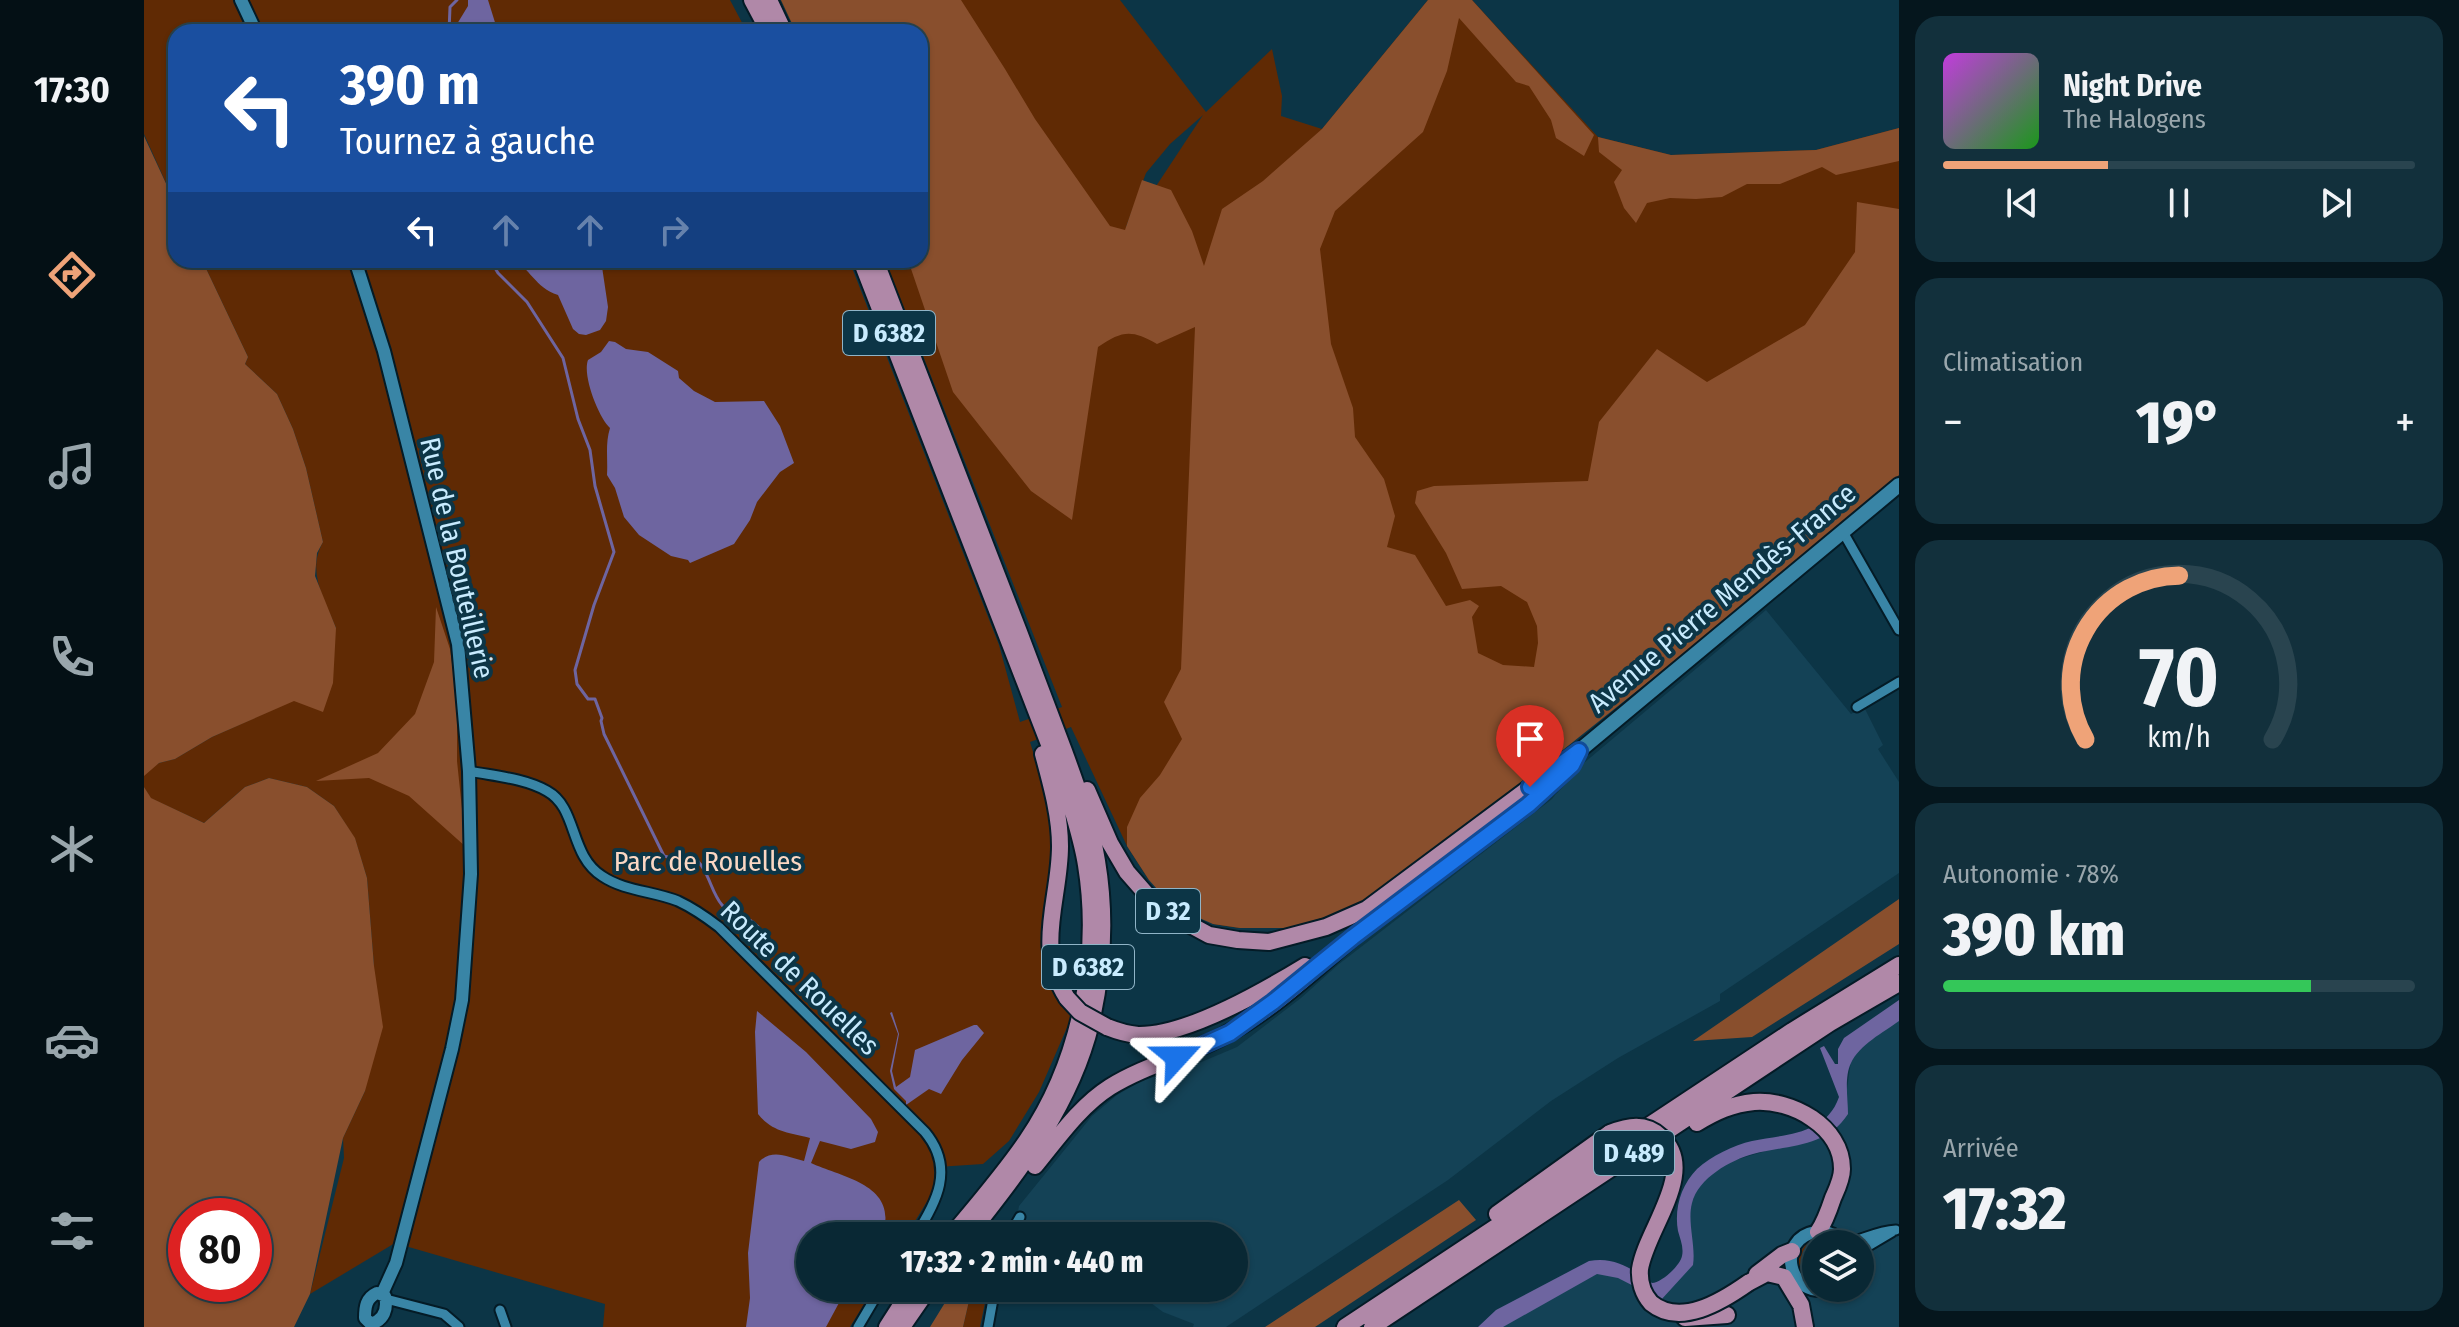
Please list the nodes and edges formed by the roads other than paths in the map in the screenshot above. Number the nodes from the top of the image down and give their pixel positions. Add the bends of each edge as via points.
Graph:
1 (241, 0) edge
2 (752, 0) edge
3 (769, 0) edge
4 (252, 24) edge
5 (765, 24) edge
6 (780, 24) edge
7 (358, 268) edge
8 (864, 268) edge
9 (878, 268) edge
10 (1899, 485) edge
11 (1843, 532) junction
12 (1899, 630) edge
13 (1028, 672) junction
14 (1899, 682) edge
15 (1857, 707) dead end
16 (1579, 751) junction
17 (469, 771) junction
18 (1353, 937) junction
19 (1899, 965) edge
20 (1899, 983) edge
21 (1020, 1217) dead end
22 (924, 1222) edge
23 (963, 1222) edge
24 (980, 1222) edge
25 (985, 1222) edge
26 (1017, 1222) edge
27 (1520, 1229) junction
28 (1819, 1230) edge
29 (1897, 1230) edge
30 (1874, 1234) edge
31 (1802, 1239) edge
32 (1874, 1243) edge
33 (1787, 1253) junction
34 (1422, 1276) junction
35 (1748, 1283) junction
36 (1802, 1283) edge
37 (384, 1297) junction
38 (873, 1302) edge
39 (903, 1302) edge
40 (920, 1302) edge
41 (924, 1302) edge
42 (992, 1302) edge
43 (500, 1310) dead end
44 (1727, 1315) dead end
45 (1685, 1318) junction
46 (370, 1325) edge
47 (459, 1327) edge
48 (506, 1327) edge
49 (858, 1327) edge
50 (887, 1327) edge
51 (902, 1327) edge
52 (912, 1327) edge
53 (988, 1327) edge
54 (1345, 1327) edge
55 (1372, 1327) edge
56 (1805, 1327) edge

1 - 4 street
2 - 5 highway
3 - 6 highway
7 - 17 street, Rue de la Bouteillerie via 384,351 458,644
8 - 13 highway, D 6382
9 - 13 highway, D 6382
10 - 11 main road, Avenue Pierre Mendès-France / D 32
11 - 12 street
11 - 16 main road, Avenue Pierre Mendès-France / D 32
13 - 16 highway, D 32 via 1127,872 1174,916 1209,935 1238,940 1293,937 1367,909
13 - 18 highway, D 32, bridge via 1059,820 1049,945 1056,981 1080,1012 1137,1035 1173,1029 1256,995
13 - 23 highway, D 6382 via 1086,862 1089,963 1070,1051 1049,1102
13 - 24 highway, D 6382 via 1079,793 1097,858 1101,964 1090,1026 1061,1104 1038,1145
14 - 15 street
16 - 18 main road, D 32 via 1572,765 1528,805
17 - 22 street, Route de Rouelles via 548,791 559,801 578,848 598,874 676,901 719,927 935,1143 940,1186
17 - 37 street, Rue de la Bouteillerie via 471,874 462,1000
18 - 25 highway via 1230,1033 1133,1074 1095,1098
19 - 34 highway, D 489
20 - 27 highway, D 489 via 1830,1023
21 - 26 street
27 - 28 highway via 1718,1111 1736,1104 1775,1102 1817,1121 1840,1157 1840,1179
27 - 55 highway, D 489
29 - 30 street
29 - 32 street
31 - 33 street
33 - 35 highway
33 - 36 street
34 - 45 highway, bridge via 1469,1234 1610,1133 1640,1126 1654,1131 1670,1148 1676,1168 1643,1256 1641,1284 1659,1311
34 - 54 highway, D 489
35 - 45 highway, bridge via 1712,1308
35 - 56 highway via 1767,1273 1784,1277 1801,1305
37 - 46 street via 384,1315
37 - 46 street via 373,1295 366,1303
37 - 47 street via 444,1314
38 - 49 street
39 - 50 highway
40 - 51 highway
41 - 52 highway
42 - 53 street
43 - 48 street
44 - 45 highway

